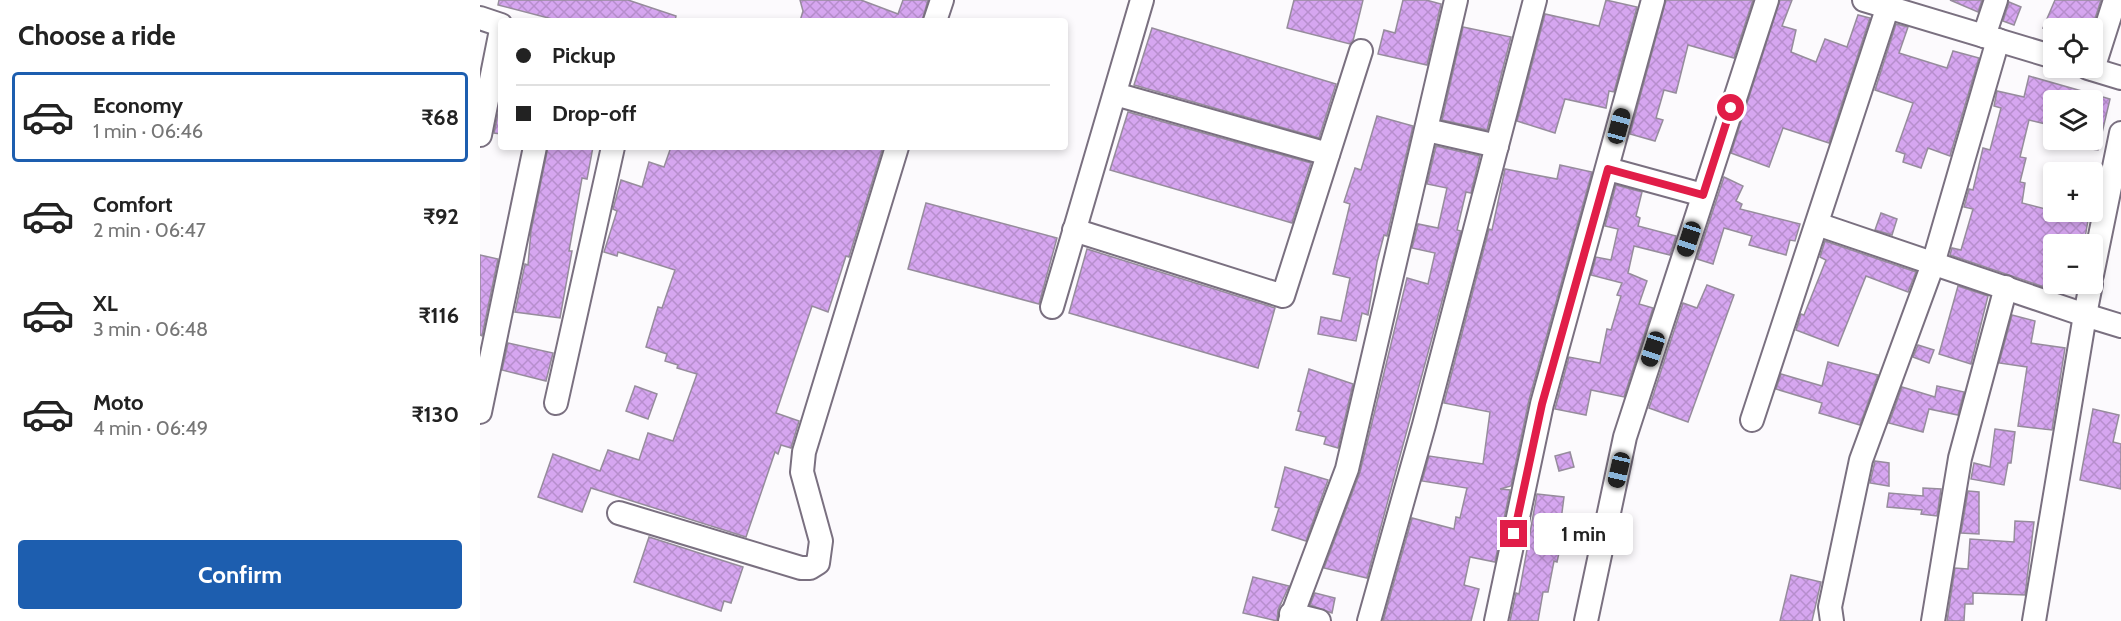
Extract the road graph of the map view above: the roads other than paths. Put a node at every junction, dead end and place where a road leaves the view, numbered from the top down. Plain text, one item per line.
1 (942, 0) edge
2 (1142, 0) edge
3 (1456, 0) edge
4 (1535, 0) edge
5 (1653, 0) edge
6 (1767, 0) edge
7 (1864, 0) edge
8 (1996, 0) edge
9 (2115, 0) edge
10 (1889, 4) edge
11 (480, 18) edge
12 (936, 18) edge
13 (498, 24) edge
14 (2103, 33) edge
15 (1991, 38) junction
16 (498, 45) edge
17 (1361, 51) dead end
18 (2043, 54) edge
19 (2103, 72) edge
20 (2121, 78) edge
21 (1115, 94) junction
22 (1427, 130) junction
23 (2121, 133) edge
24 (480, 135) edge
25 (1497, 146) junction
26 (534, 150) edge
27 (613, 150) edge
28 (896, 150) edge
29 (1328, 154) junction
30 (1608, 169) junction
31 (1703, 195) junction
32 (1816, 224) junction
33 (1074, 230) junction
34 (2100, 234) edge
35 (1933, 264) junction
36 (2006, 287) junction
37 (2089, 294) edge
38 (1052, 307) dead end
39 (2085, 315) junction
40 (2121, 326) edge
41 (556, 403) dead end
42 (480, 412) edge
43 (1752, 420) dead end
44 (620, 513) dead end
45 (1291, 618) edge
46 (1319, 621) edge
47 (1369, 621) edge
48 (1496, 621) edge
49 (1586, 621) edge
50 (1832, 621) edge
51 (1933, 621) edge
52 (2034, 621) edge

1 - 12 street
2 - 21 street
3 - 22 street
4 - 25 street
5 - 30 street
6 - 31 street
7 - 10 street
8 - 15 street
9 - 14 street
10 - 15 street
10 - 32 street
11 - 13 street
15 - 18 street
15 - 35 street
16 - 24 street
17 - 29 street
19 - 20 street
21 - 29 street
21 - 33 street
22 - 25 street
22 - 45 street
23 - 34 street
25 - 47 street
26 - 42 street
27 - 41 street
28 - 44 street
29 - 33 street
30 - 31 street
30 - 48 street
31 - 49 street
32 - 35 street
32 - 43 street
33 - 38 street
35 - 36 street
35 - 50 street
36 - 39 street
36 - 51 street
37 - 39 street
39 - 40 street
39 - 52 street
45 - 46 street

